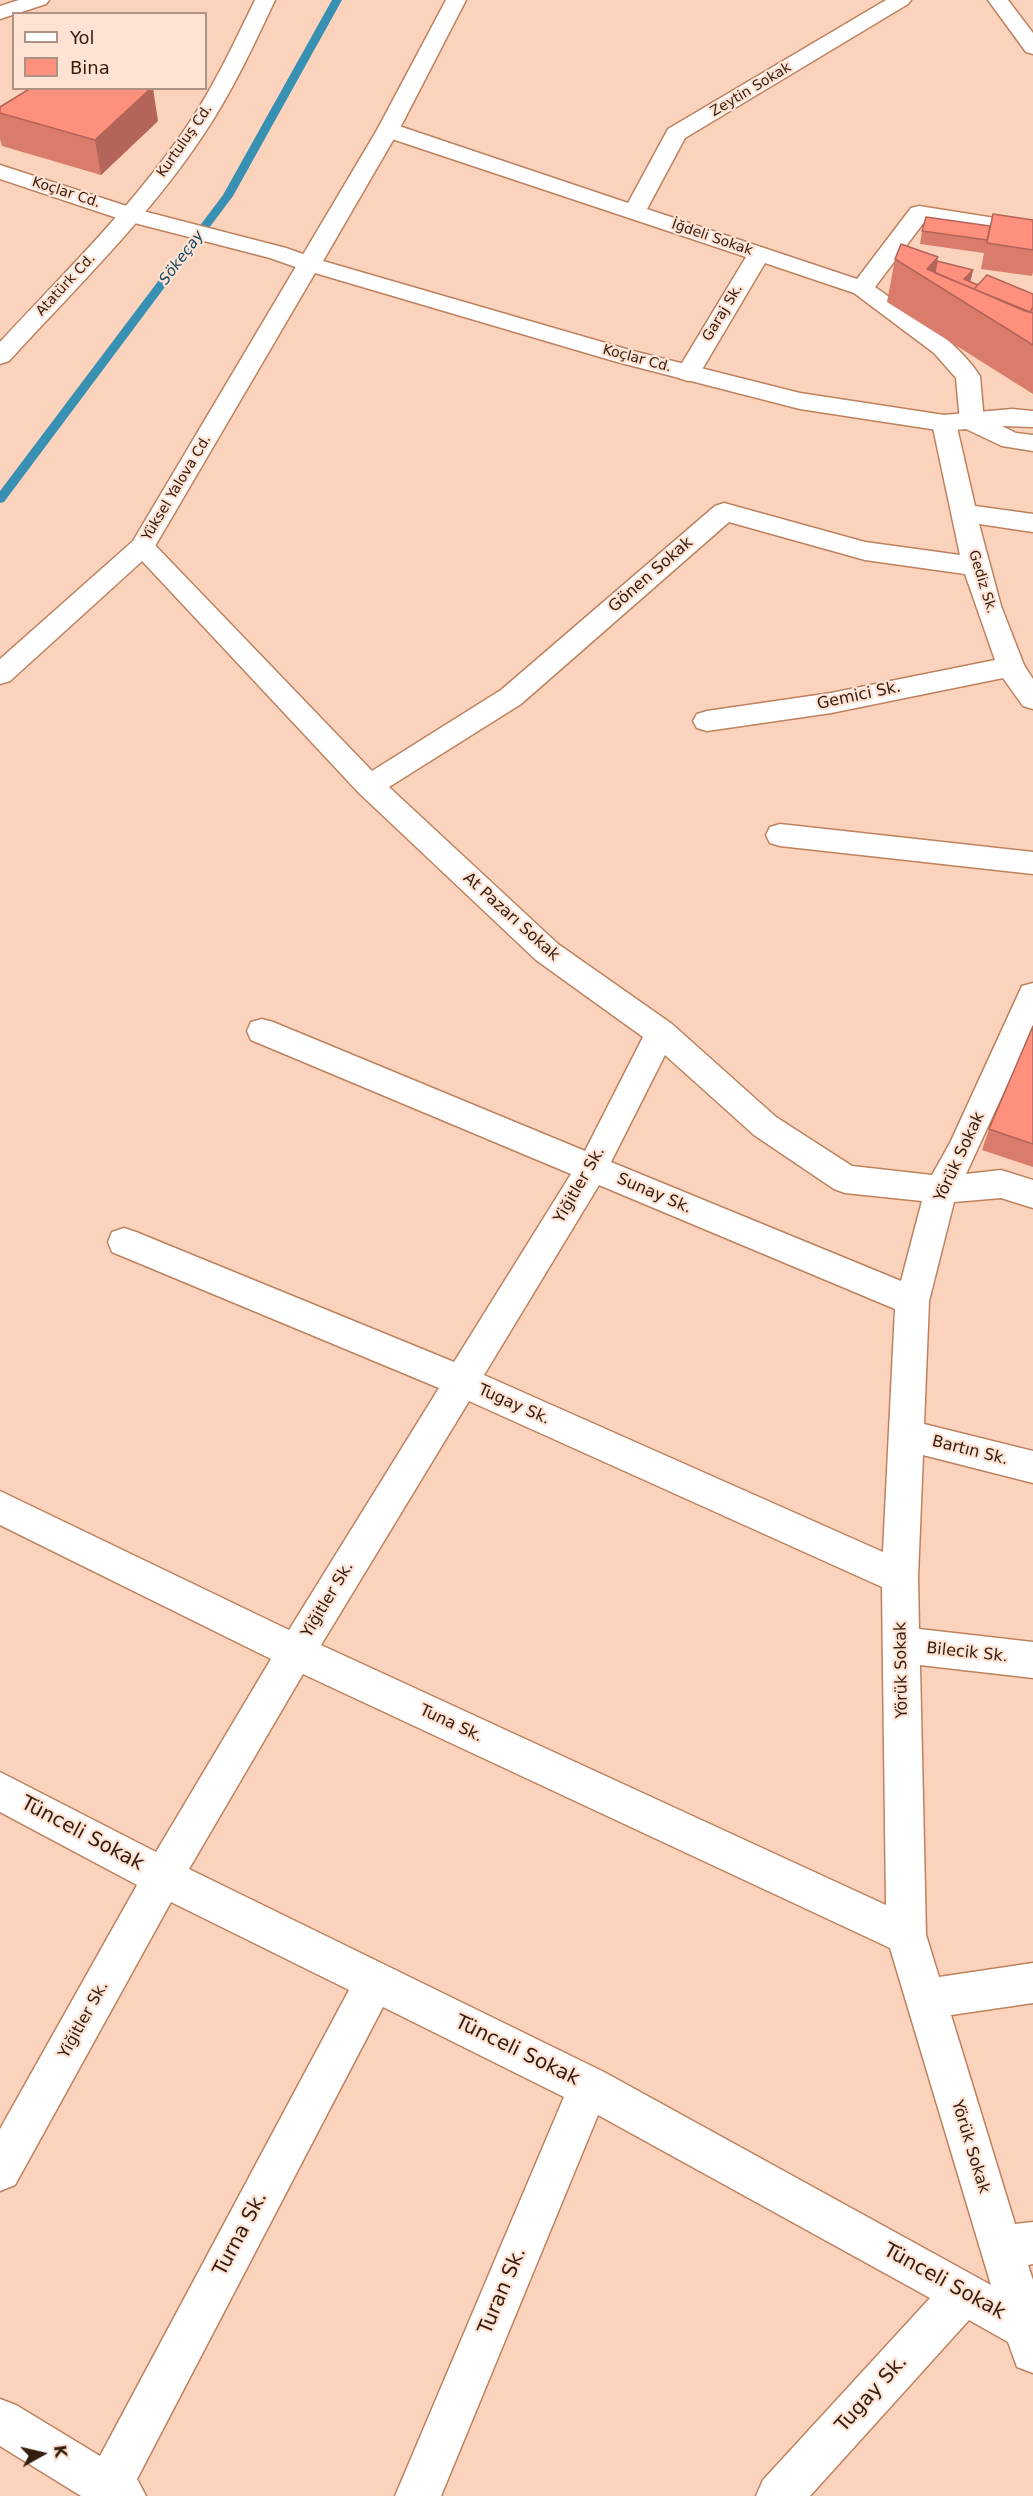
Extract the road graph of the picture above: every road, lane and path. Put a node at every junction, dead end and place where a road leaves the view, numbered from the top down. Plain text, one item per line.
1 (39, 0) edge
2 (265, 0) edge
3 (456, 0) edge
4 (901, 0) edge
5 (998, 0) edge
6 (0, 13) edge
7 (1033, 48) edge
8 (388, 130) junction
9 (0, 172) edge
10 (635, 211) junction
11 (131, 215) junction
12 (1033, 231) edge
13 (759, 254) junction
14 (309, 264) junction
15 (862, 288) junction
16 (0, 356) edge
17 (688, 373) junction
18 (1033, 419) edge
19 (972, 422) junction
20 (944, 423) junction
21 (1033, 443) edge
22 (965, 513) junction
23 (1033, 523) edge
24 (142, 547) junction
25 (974, 566) junction
26 (1010, 667) junction
27 (0, 674) edge
28 (1033, 699) edge
29 (707, 721) dead end
30 (369, 786) junction
31 (780, 835) dead end
32 (1033, 863) edge
33 (1033, 995) edge
34 (262, 1031) dead end
35 (661, 1033) junction
36 (592, 1168) junction
37 (941, 1190) junction
38 (1033, 1194) edge
39 (124, 1242) dead end
40 (912, 1301) junction
41 (461, 1381) junction
42 (906, 1436) junction
43 (1033, 1467) edge
44 (0, 1507) edge
45 (900, 1577) junction
46 (901, 1645) junction
47 (296, 1652) junction
48 (1033, 1660) edge
49 (0, 1791) edge
50 (163, 1877) junction
51 (906, 1935) junction
52 (375, 1981) junction
53 (1033, 1983) edge
54 (925, 1999) junction
55 (589, 2087) junction
56 (0, 2170) edge
57 (1017, 2245) edge
58 (964, 2293) junction
59 (1029, 2339) edge
60 (0, 2421) edge
61 (116, 2492) edge
62 (418, 2496) edge
63 (779, 2496) edge

1 - 6 street
2 - 11 street, Kurtuluş Cd.
3 - 8 street, Yüksel Yalova Cd.
4 - 10 street, Zeytin Sokak
5 - 7 street
8 - 10 street, İğdeli Sokak
8 - 14 street, Yüksel Yalova Cd.
9 - 11 street, Koçlar Cd.
10 - 13 street, İğdeli Sokak
11 - 14 street, Koçlar Cd.
11 - 16 street, Atatürk Cd.
12 - 15 street
13 - 15 street, İğdeli Sokak
13 - 17 street, Garaj Sk.
14 - 17 street, Koçlar Cd.
14 - 24 street, Yüksel Yalova Cd.
15 - 19 street, İğdeli Sokak
17 - 20 street, Koçlar Cd.
18 - 19 street, Koçlar Cd.
19 - 20 street, Koçlar Cd.
19 - 21 street, Koçlar Cd.
20 - 22 street, Gediz Sk.
22 - 23 street
22 - 25 street, Gediz Sk.
24 - 27 street, Yüksel Yalova Cd.
24 - 30 street, At Pazarı Sokak
25 - 26 street, Gediz Sk.
25 - 30 street, Gönen Sokak
26 - 28 street, Gediz Sk.
26 - 29 street, Gemici Sk.
30 - 35 street, At Pazarı Sokak
31 - 32 street
33 - 37 street, Yörük Sokak
34 - 36 street, Sunay Sk.
35 - 36 street, Yiğitler Sk.
35 - 37 street, At Pazarı Sokak
36 - 40 street, Sunay Sk.
36 - 41 street, Yiğitler Sk.
37 - 38 street, At Pazarı Sokak
37 - 40 street, Yörük Sokak
39 - 41 street, Tugay Sk.
40 - 42 street, Yörük Sokak
41 - 45 street, Tugay Sk.
41 - 47 street, Yiğitler Sk.
42 - 43 street, Bartın Sk.
42 - 45 street, Yörük Sokak
44 - 47 street, Tuna Sk.
45 - 46 street, Yörük Sokak
46 - 48 street, Bilecik Sk.
46 - 51 street, Yörük Sokak
47 - 50 street, Yiğitler Sk.
47 - 51 street, Tuna Sk.
49 - 50 street, Tünceli Sokak
50 - 52 street, Tünceli Sokak
50 - 56 street, Yiğitler Sk.
51 - 54 street, Yörük Sokak
52 - 55 street, Tünceli Sokak
52 - 61 street, Turna Sk.
53 - 54 street
54 - 57 street, Yörük Sokak
55 - 58 street, Tünceli Sokak
55 - 62 street, Turan Sk.
57 - 59 street, Yörük Sokak
58 - 59 street, Tünceli Sokak
58 - 63 street, Tugay Sk.
60 - 61 street

